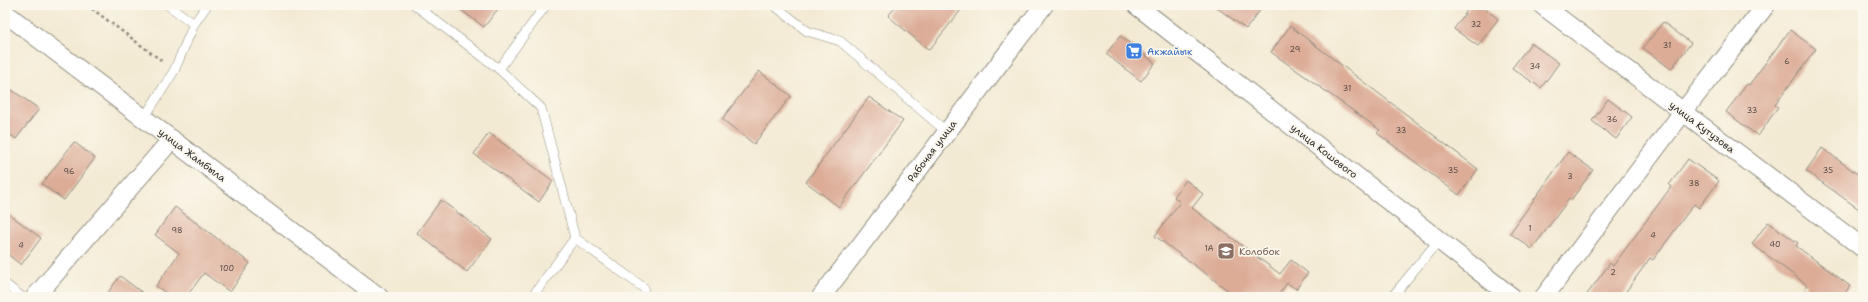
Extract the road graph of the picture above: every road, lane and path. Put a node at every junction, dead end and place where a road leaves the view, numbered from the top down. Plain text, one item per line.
1 (87, 5) edge
2 (168, 5) edge
3 (207, 5) edge
4 (415, 5) edge
5 (546, 5) edge
6 (774, 5) edge
7 (1044, 5) edge
8 (1136, 5) edge
9 (1542, 5) edge
10 (1766, 5) edge
11 (5, 13) edge
12 (194, 24) junction
13 (499, 69) junction
14 (174, 70) junction
15 (1683, 112) junction
16 (144, 118) junction
17 (947, 132) junction
18 (172, 139) junction
19 (575, 238) junction
20 (1439, 240) junction
21 (1863, 248) edge
22 (5, 284) edge
23 (644, 288) dead end
24 (22, 297) edge
25 (36, 297) edge
26 (379, 297) edge
27 (532, 297) edge
28 (821, 297) edge
29 (1392, 297) edge
30 (1512, 297) edge
31 (1544, 297) edge

1 - 14 path
2 - 12 lane
3 - 12 lane
4 - 13 lane
5 - 13 lane
6 - 17 lane
7 - 17 street, Рабочая улица
8 - 20 street, улица Кошевого
9 - 15 street, улица Кутузова
10 - 15 street
11 - 16 street, улица Жамбыла
12 - 14 lane
13 - 19 lane
14 - 16 lane
15 - 21 street, улица Кутузова
15 - 31 street
16 - 18 street, улица Жамбыла
17 - 28 street, Рабочая улица
18 - 25 street
18 - 26 street, улица Жамбыла
19 - 23 lane
19 - 27 lane
20 - 29 lane
20 - 30 street, улица Кошевого
22 - 24 lane

